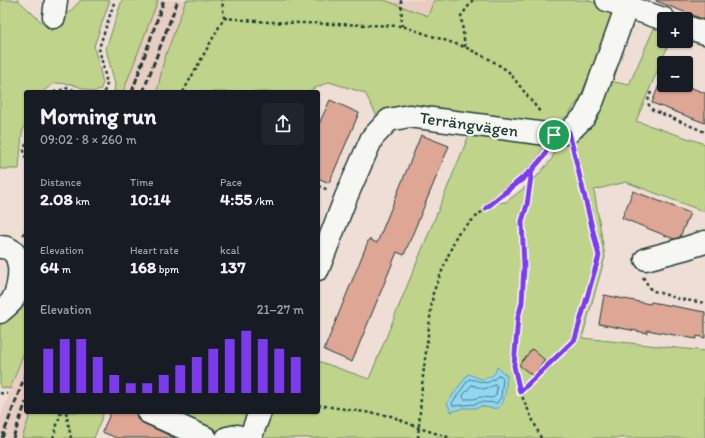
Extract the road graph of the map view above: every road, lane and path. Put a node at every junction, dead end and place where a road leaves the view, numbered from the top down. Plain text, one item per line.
1 (115, 0) edge
2 (222, 0) edge
3 (401, 0) edge
4 (473, 0) edge
5 (621, 2) edge
6 (657, 16) edge
7 (224, 18) junction
8 (402, 26) junction
9 (693, 29) edge
10 (705, 33) edge
11 (465, 47) junction
12 (61, 90) edge
13 (74, 90) edge
14 (105, 90) edge
15 (184, 90) edge
16 (651, 92) dead end
17 (705, 132) edge
18 (561, 133) junction
19 (532, 170) junction
20 (705, 242) edge
21 (322, 246) edge
22 (0, 247) edge
23 (320, 258) edge
24 (646, 260) joint
25 (705, 303) edge
26 (0, 312) edge
27 (520, 392) junction
28 (0, 393) edge
29 (6, 394) dead end
30 (320, 405) edge
31 (60, 414) edge
32 (66, 414) edge
33 (152, 414) edge
34 (259, 414) edge
35 (419, 428) junction
36 (53, 438) edge
37 (71, 438) edge
38 (206, 438) edge
39 (227, 438) edge
40 (242, 438) edge
41 (250, 438) edge
42 (418, 438) edge
43 (451, 438) edge
44 (541, 438) edge

1 - 14 path
2 - 7 path
3 - 8 path
4 - 11 path
5 - 6 street
5 - 18 street
7 - 8 path
7 - 15 path
8 - 11 path
9 - 10 street
11 - 18 path
12 - 13 path
16 - 17 path
18 - 19 path
18 - 21 street, Terrängvägen
18 - 27 path
19 - 27 path
19 - 35 path
20 - 24 street
21 - 23 street, Terrängvägen
22 - 26 street
24 - 25 path
27 - 44 path
28 - 29 path
30 - 35 path
31 - 36 path
32 - 37 path
33 - 38 street
34 - 41 street
35 - 42 path
35 - 43 path
39 - 40 street

